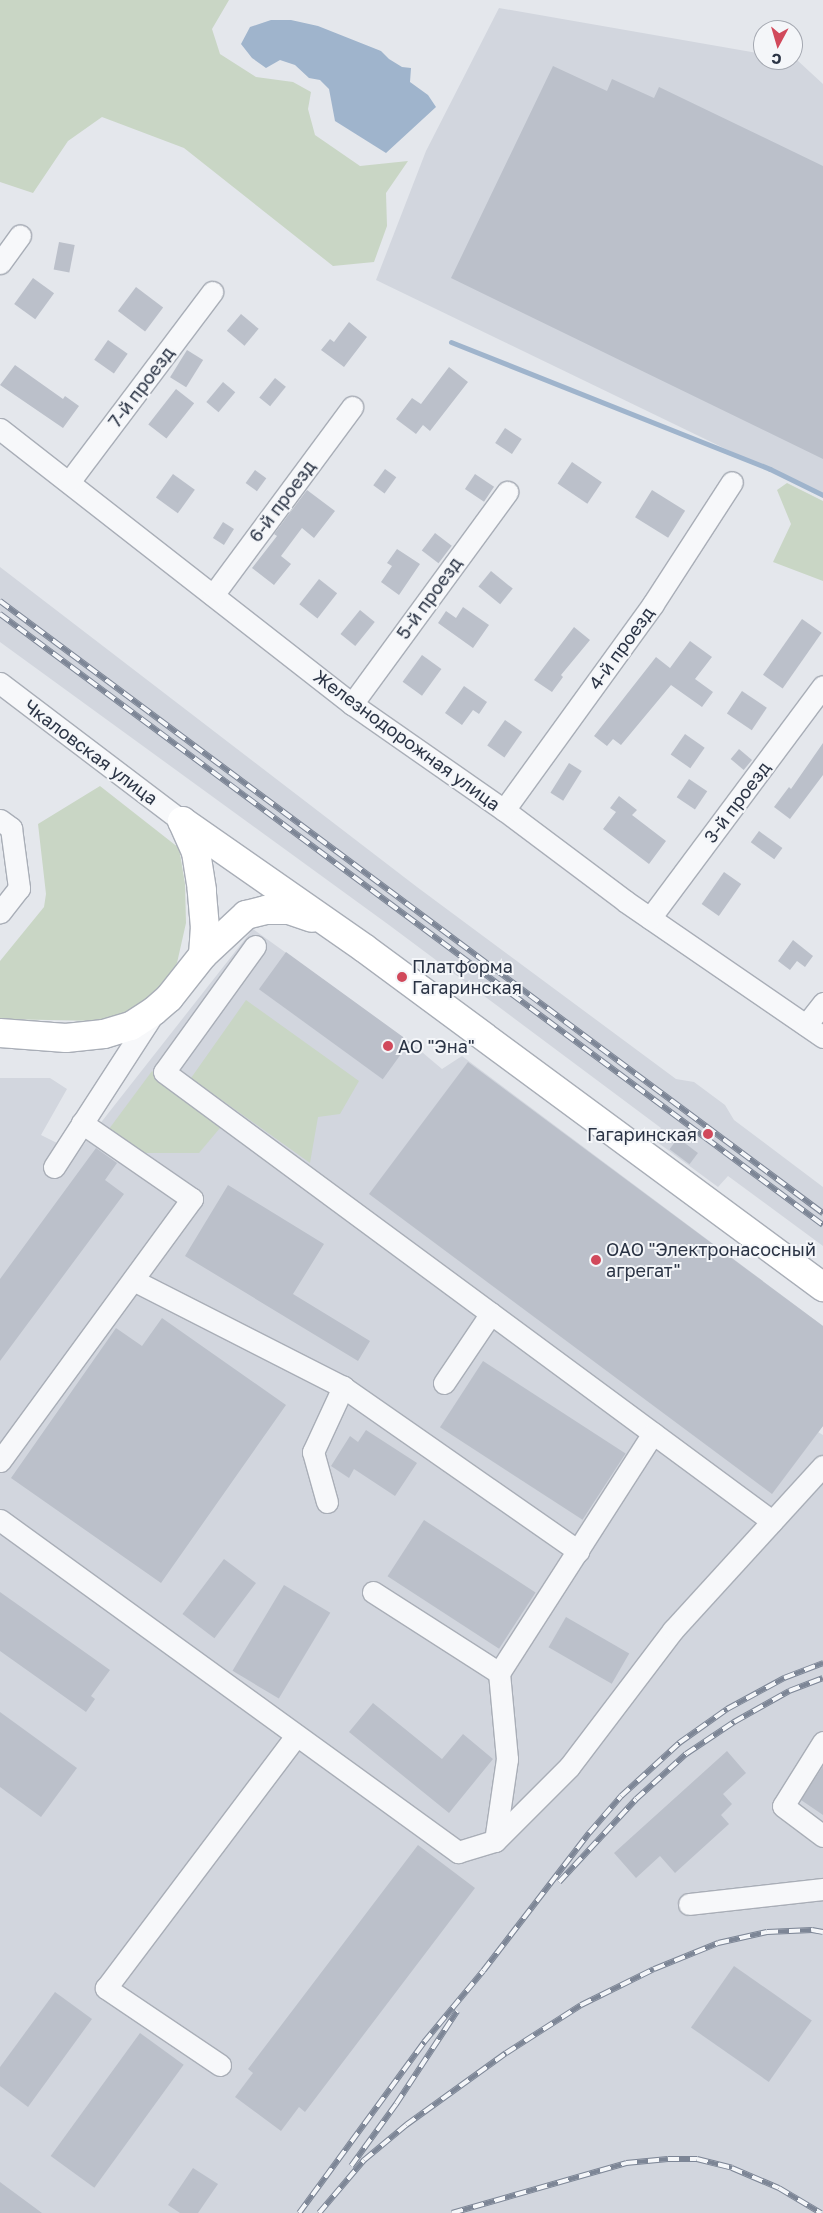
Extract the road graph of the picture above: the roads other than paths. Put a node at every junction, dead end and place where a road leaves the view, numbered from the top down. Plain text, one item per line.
1 (20, 235) dead end
2 (0, 263) edge
3 (212, 292) dead end
4 (352, 406) dead end
5 (0, 430) edge
6 (70, 482) junction
7 (732, 482) dead end
8 (507, 492) dead end
9 (213, 595) junction
10 (0, 683) edge
11 (823, 686) edge
12 (352, 704) junction
13 (504, 810) junction
14 (0, 820) edge
15 (182, 821) junction
16 (247, 866) junction
17 (203, 894) junction
18 (0, 912) edge
19 (249, 914) junction
20 (650, 918) junction
21 (327, 923) junction
22 (255, 946) dead end
23 (203, 955) junction
24 (823, 1003) edge
25 (154, 1011) junction
26 (815, 1031) edge
27 (0, 1033) edge
28 (82, 1123) junction
29 (54, 1167) dead end
30 (133, 1280) junction
31 (823, 1288) edge
32 (491, 1314) junction
33 (444, 1383) dead end
34 (343, 1387) junction
35 (653, 1433) junction
36 (0, 1462) edge
37 (823, 1466) edge
38 (326, 1502) dead end
39 (0, 1520) edge
40 (772, 1521) junction
41 (578, 1551) junction
42 (373, 1592) dead end
43 (499, 1673) junction
44 (296, 1736) junction
45 (823, 1742) edge
46 (823, 1836) edge
47 (495, 1841) junction
48 (823, 1889) edge
49 (689, 1904) dead end
50 (220, 2065) dead end

1 - 2 street
3 - 6 street, 7-й проезд
4 - 9 street, 6-й проезд
5 - 6 street, Железнодорожная улица
6 - 9 street, Железнодорожная улица
7 - 13 street, 4-й проезд
8 - 12 street, 5-й проезд
9 - 12 street, Железнодорожная улица
10 - 15 street, Чкаловская улица
11 - 20 street, 3-й проезд
12 - 13 street, Железнодорожная улица
13 - 20 street, Железнодорожная улица
14 - 18 street
15 - 16 main road
15 - 17 main road
16 - 17 main road
16 - 19 main road
16 - 21 main road
17 - 19 main road
17 - 23 main road
19 - 21 main road
19 - 23 main road
20 - 26 street, Железнодорожная улица
21 - 31 main road
22 - 32 street
23 - 25 main road
24 - 26 street
25 - 27 main road
25 - 28 street
28 - 29 street
28 - 30 street
30 - 34 street
30 - 36 street
32 - 33 street
32 - 35 street
34 - 38 street
34 - 41 street
35 - 40 street
35 - 41 street
37 - 40 street
39 - 44 street
40 - 47 street
41 - 43 street
42 - 43 street
43 - 47 street
44 - 47 street
44 - 50 street
45 - 46 street
48 - 49 street

